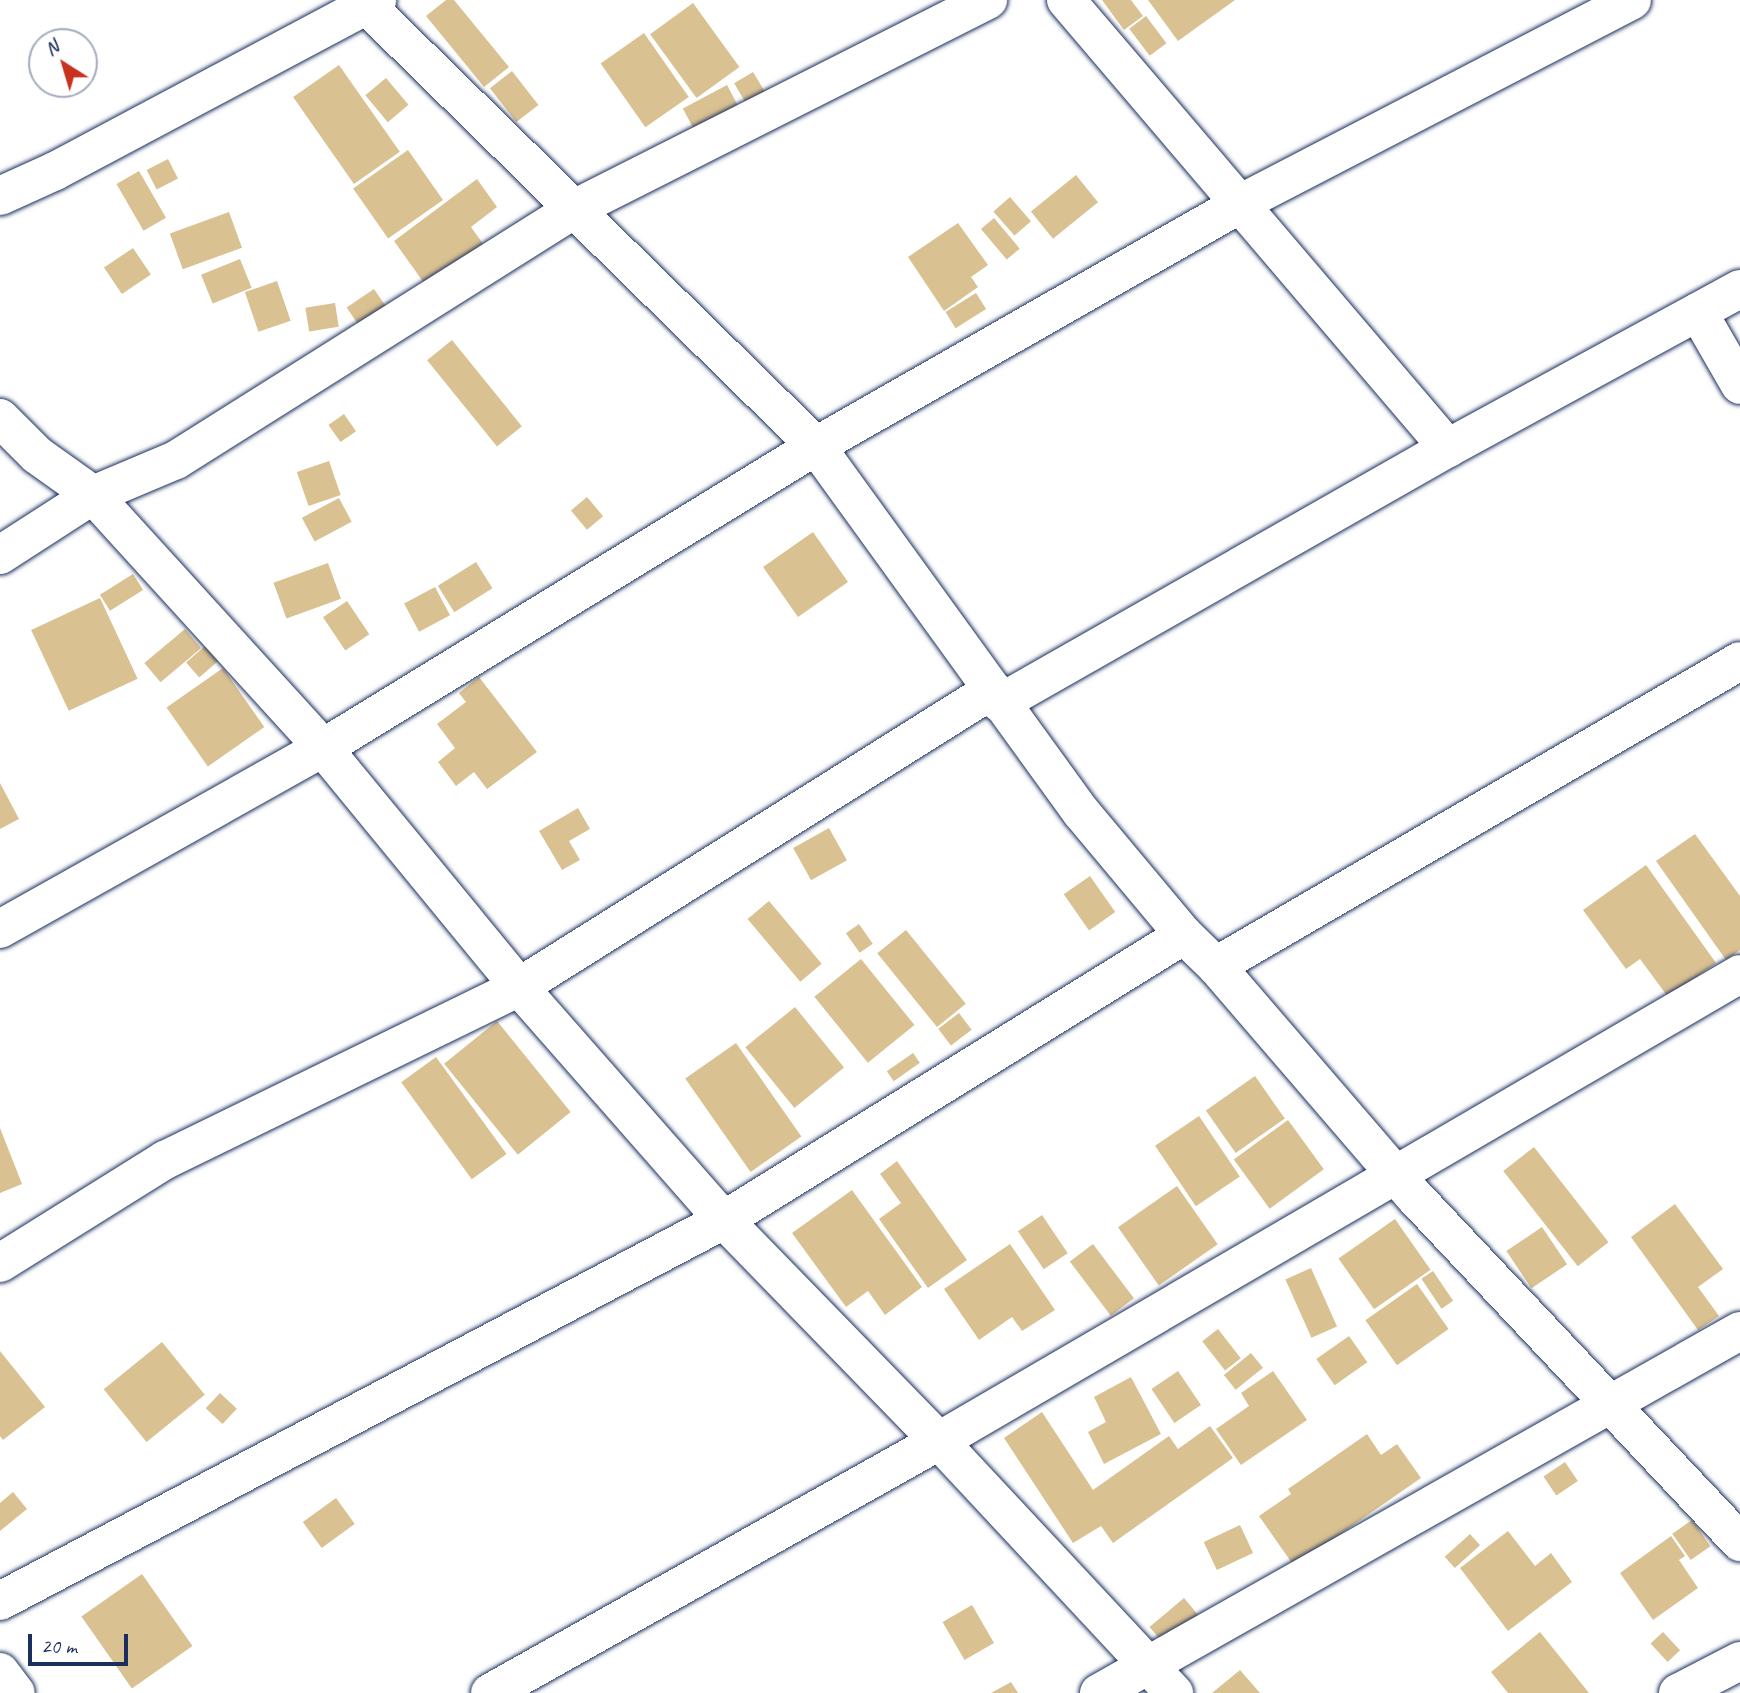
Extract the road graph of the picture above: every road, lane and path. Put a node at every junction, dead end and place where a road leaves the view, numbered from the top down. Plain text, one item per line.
1 (988, 0) edge
2 (1066, 0) edge
3 (1632, 0) edge
4 (368, 2) edge
5 (0, 195) edge
6 (1242, 202) junction
7 (575, 209) junction
8 (1740, 289) edge
9 (1698, 312) junction
10 (1740, 385) edge
11 (0, 418) edge
12 (816, 446) junction
13 (1448, 448) junction
14 (93, 495) junction
15 (0, 555) edge
16 (1740, 662) edge
17 (996, 696) junction
18 (324, 748) junction
19 (0, 929) edge
20 (1184, 935) junction
21 (1216, 966) junction
22 (1740, 974) edge
23 (519, 987) junction
24 (1394, 1173) junction
25 (723, 1220) junction
26 (0, 1263) edge
27 (1740, 1331) edge
28 (1610, 1402) junction
29 (939, 1441) junction
30 (1740, 1542) edge
31 (0, 1601) edge
32 (1740, 1661) edge
33 (0, 1672) edge
34 (1161, 1680) edge
35 (16, 1693) edge
36 (490, 1693) edge
37 (1100, 1693) edge
38 (1678, 1693) edge

1 - 7 street
2 - 6 street
3 - 6 street
4 - 5 street
4 - 7 street
6 - 12 street
6 - 13 street
7 - 12 street
7 - 14 street
8 - 9 street
9 - 10 street
9 - 13 street
11 - 14 street
12 - 17 street
12 - 18 street
13 - 17 street
14 - 15 street
14 - 18 street
16 - 21 street
17 - 20 street
17 - 23 street
18 - 19 street
18 - 23 street
20 - 21 street
20 - 25 street
21 - 24 street
22 - 24 street
23 - 25 street
23 - 26 street
24 - 28 street
24 - 29 street
25 - 29 street
25 - 31 street
27 - 28 street
28 - 30 street
28 - 34 street
29 - 34 street
29 - 36 street
32 - 38 street
33 - 35 street
34 - 37 street

